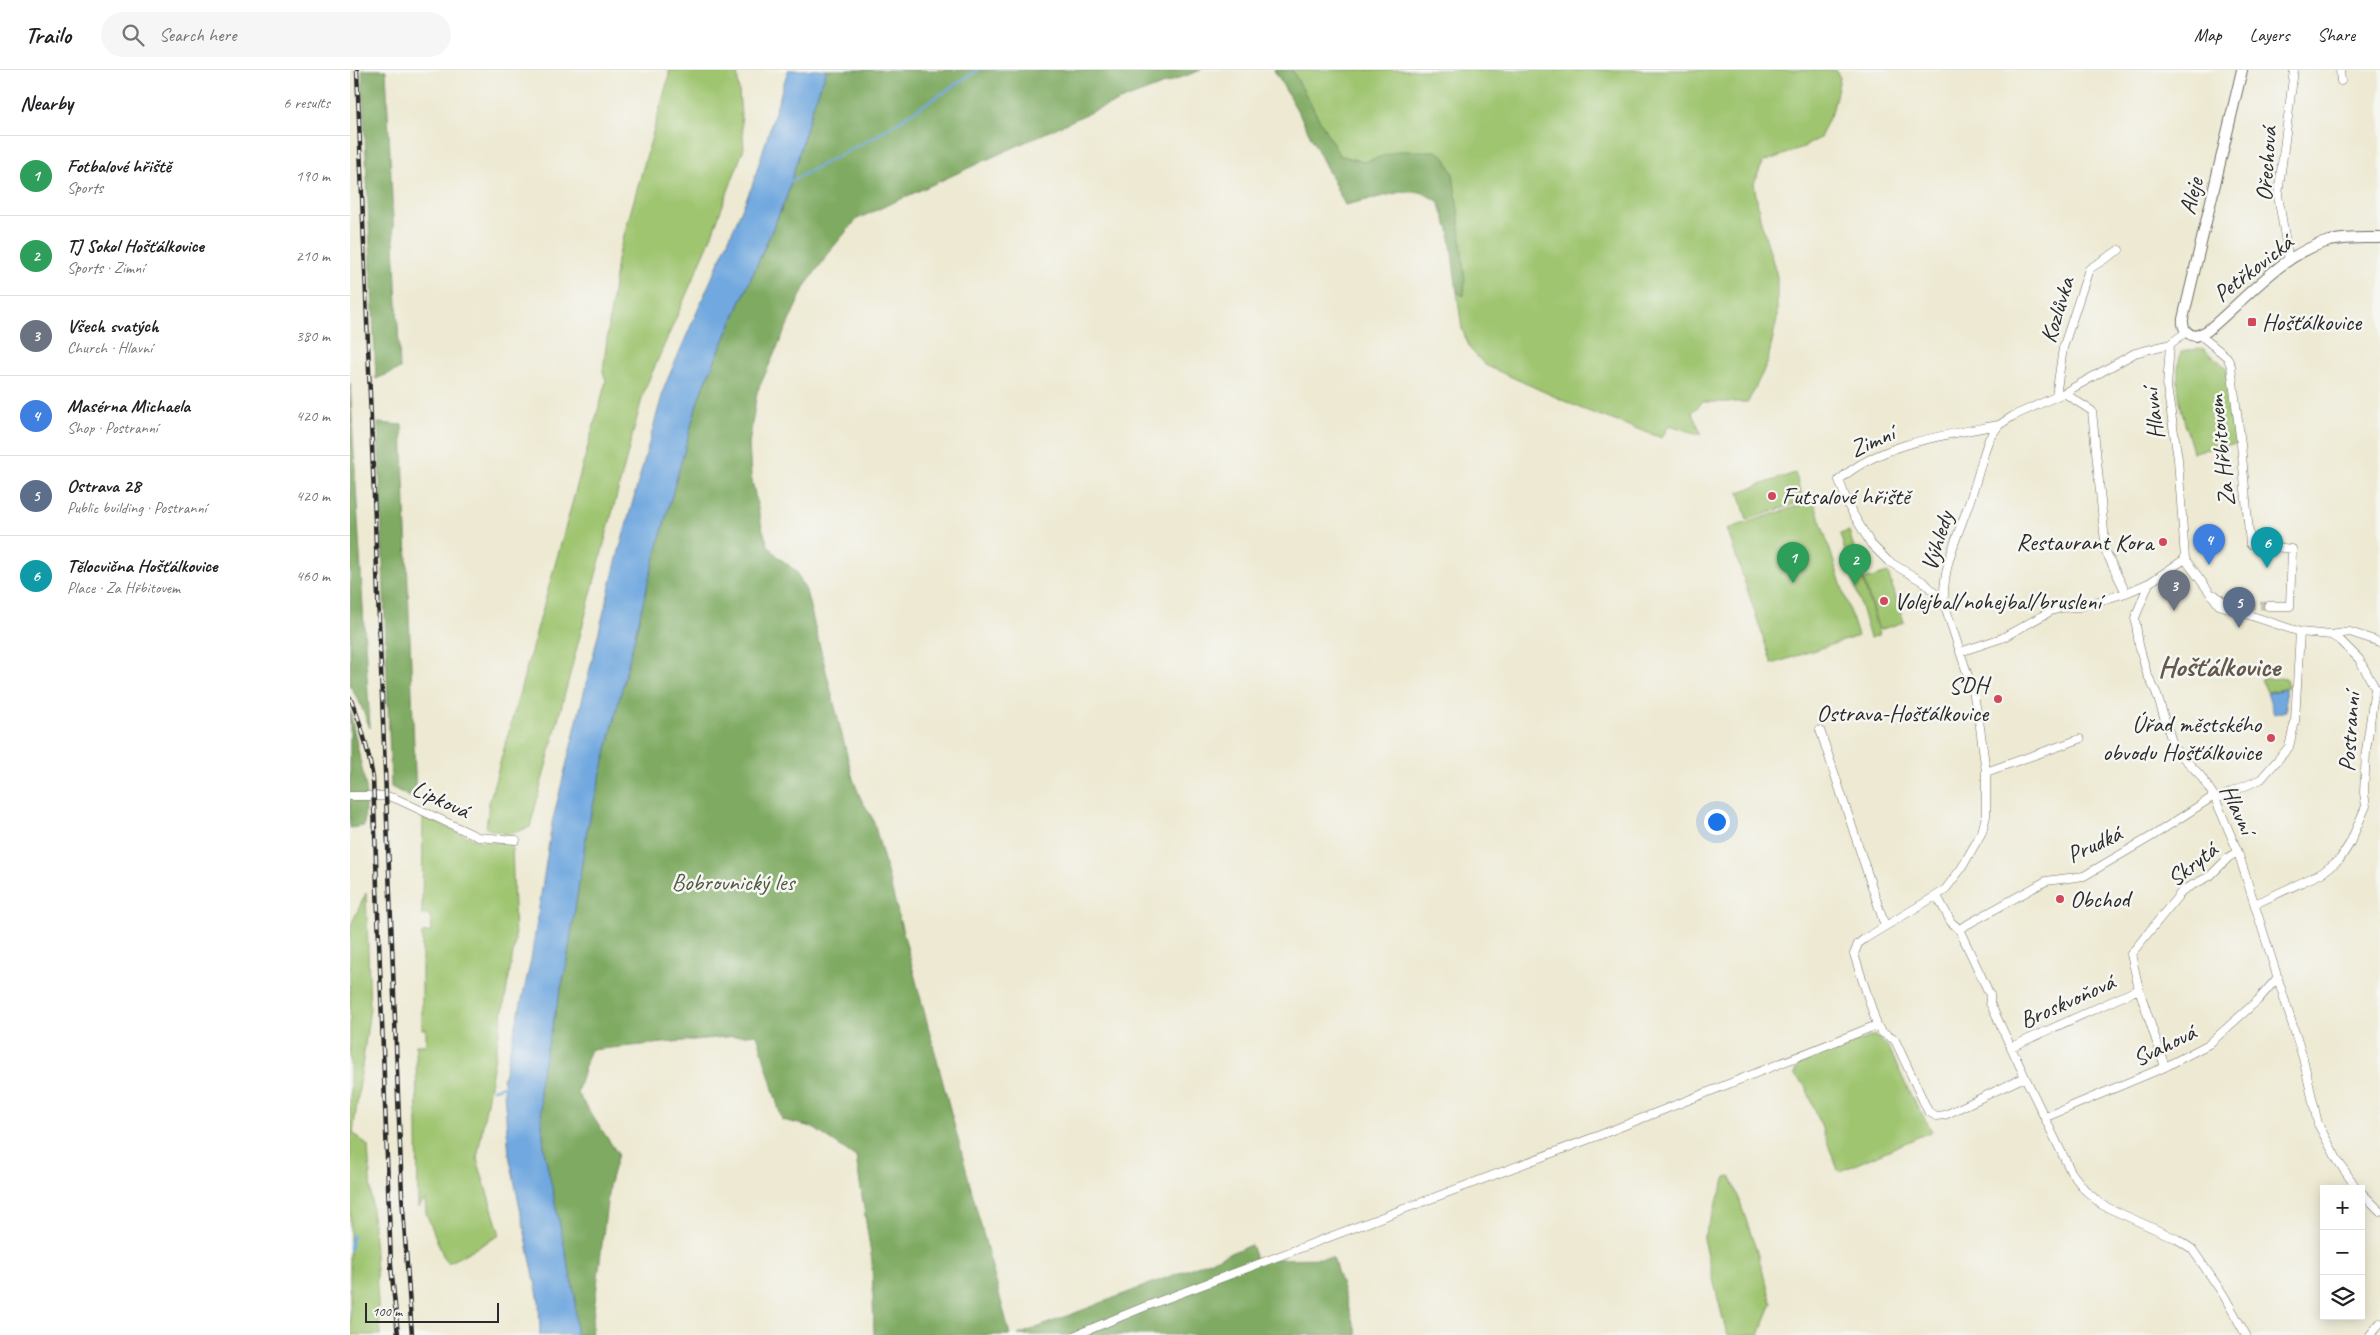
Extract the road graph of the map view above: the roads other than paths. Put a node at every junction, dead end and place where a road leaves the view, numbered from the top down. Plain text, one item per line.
1 (2242, 70) edge
2 (2294, 70) edge
3 (2340, 70) edge
4 (2342, 81) dead end
5 (2380, 238) edge
6 (2119, 250) dead end
7 (2289, 261) junction
8 (2186, 332) junction
9 (2200, 335) junction
10 (2170, 344) junction
11 (2060, 395) junction
12 (1999, 425) junction
13 (2185, 559) junction
14 (2149, 583) junction
15 (2126, 593) junction
16 (2210, 593) junction
17 (1944, 603) junction
18 (2248, 605) tunnel mouth
19 (2268, 606) tunnel mouth
20 (2300, 632) junction
21 (2331, 635) junction
22 (2380, 642) edge
23 (1960, 652) junction
24 (2378, 695) edge
25 (1820, 730) dead end
26 (2080, 739) dead end
27 (1986, 772) junction
28 (350, 796) edge
29 (2215, 798) junction
30 (516, 840) dead end
31 (2238, 852) junction
32 (1937, 896) junction
33 (2256, 904) junction
34 (1884, 926) junction
35 (1959, 929) junction
36 (2278, 977) junction
37 (2139, 989) junction
38 (1878, 1025) junction
39 (2011, 1046) junction
40 (2164, 1067) junction
41 (2025, 1077) junction
42 (2046, 1117) junction
43 (2355, 1185) edge
44 (2365, 1196) edge
45 (2380, 1211) edge
46 (2380, 1322) edge
47 (1076, 1335) edge
48 (2246, 1335) edge
49 (2370, 1335) edge

1 - 8 street, Aleje
2 - 7 street, Ořechová
3 - 4 street
5 - 7 street, Petřkovická
6 - 11 street, Kozlůvka
7 - 9 street, Petřkovická
8 - 9 street
8 - 10 street, Výhledy
9 - 19 street, Za Hřbitovem
10 - 11 street, Výhledy
10 - 13 street, Hlavní
11 - 12 street, Výhledy
11 - 15 street
12 - 17 street, Výhledy
12 - 17 street, Zimní
13 - 14 street
13 - 16 street
14 - 15 street
14 - 29 street, Hlavní
15 - 23 street
16 - 18 street
16 - 20 street
17 - 23 street, Výhledy
20 - 21 street
20 - 29 street, Prudká
21 - 22 street
21 - 24 street, Postranní
23 - 27 street, Výhledy
24 - 33 street, Postranní
25 - 34 street
26 - 27 street
27 - 32 street, Výhledy
28 - 30 street, Lipková
29 - 31 street, Hlavní
29 - 35 street, Prudká
31 - 33 street, Hlavní
31 - 37 street, Skrytá
32 - 34 street, Výhledy
32 - 35 street
33 - 36 street, Hlavní
34 - 38 street, Výhledy
35 - 39 street
36 - 40 street, Svahová
36 - 43 street, Hlavní
37 - 39 street, Broskvoňová
37 - 40 street, Skrytá
38 - 41 street
38 - 47 street
39 - 41 street
40 - 42 street, Svahová
41 - 42 street
42 - 48 street
44 - 45 street
46 - 49 street

